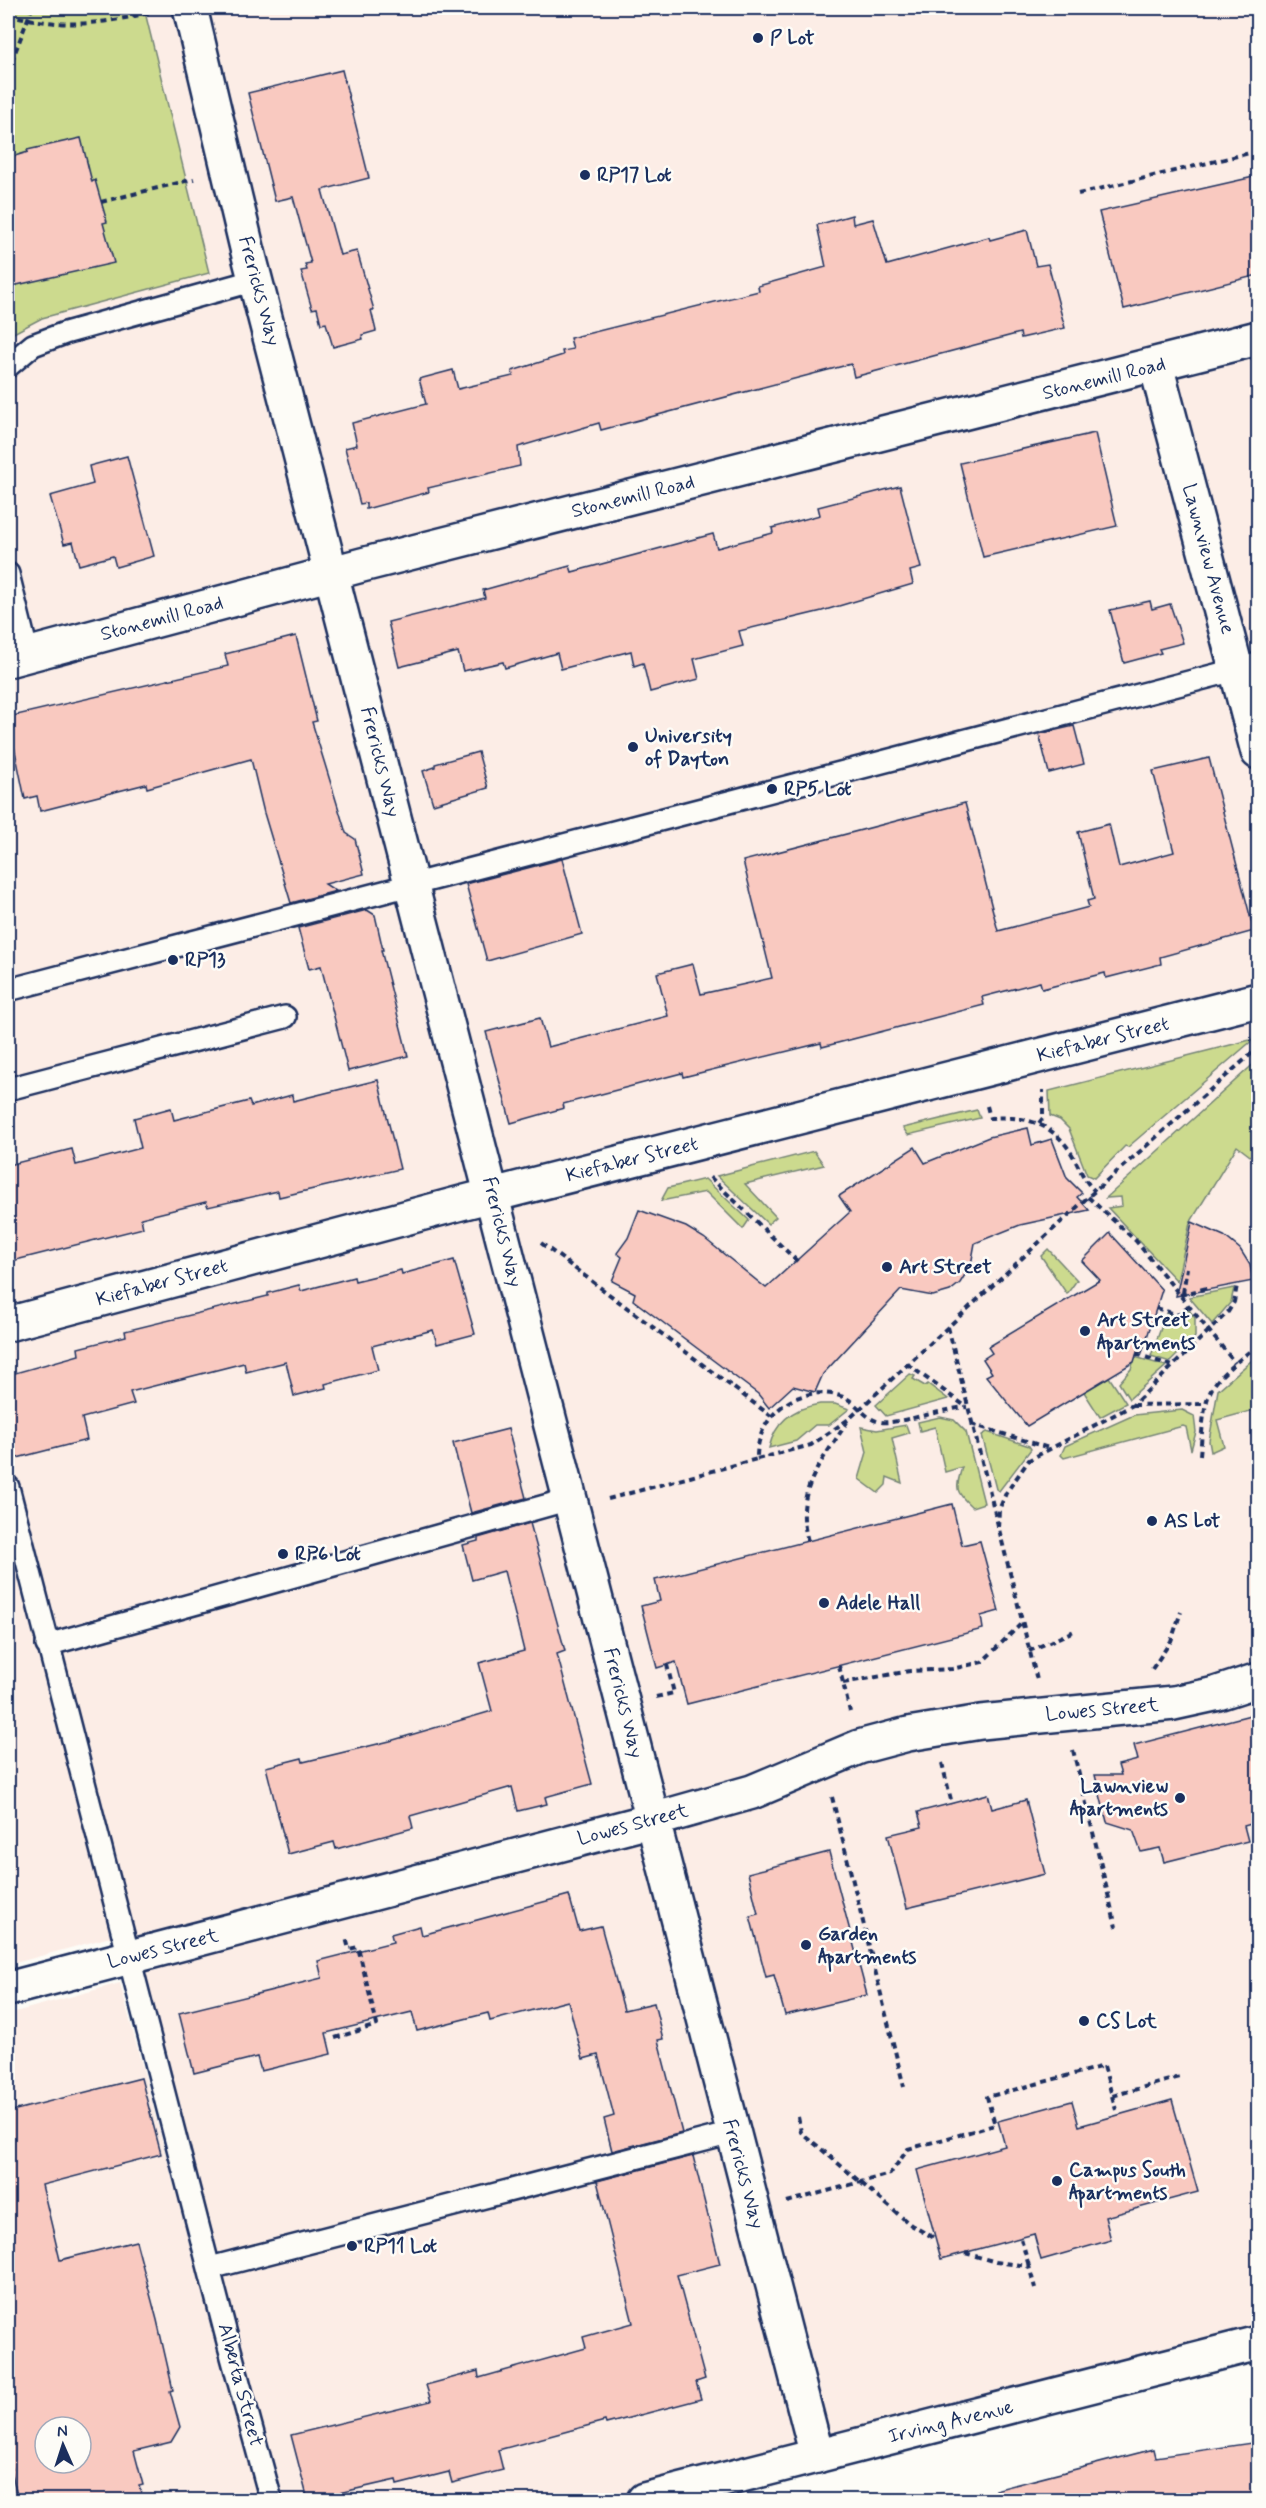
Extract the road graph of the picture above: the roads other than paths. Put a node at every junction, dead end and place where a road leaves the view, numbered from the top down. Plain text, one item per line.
1 (190, 8) edge
2 (256, 280) junction
3 (1258, 338) edge
4 (1156, 365) junction
5 (8, 366) edge
6 (332, 573) junction
7 (8, 574) edge
8 (18, 657) edge
9 (1248, 667) edge
10 (1258, 752) edge
11 (411, 884) junction
12 (8, 990) edge
13 (1258, 1000) edge
14 (285, 1017) dead end
15 (8, 1089) edge
16 (493, 1195) junction
17 (8, 1324) edge
18 (8, 1487) edge
19 (570, 1499) junction
20 (47, 1645) junction
21 (1258, 1680) edge
22 (653, 1820) junction
23 (129, 1958) junction
24 (8, 1989) edge
25 (732, 2133) junction
26 (210, 2268) junction
27 (1258, 2343) edge
28 (817, 2456) junction
29 (271, 2500) edge
30 (644, 2500) edge

1 - 2 street, Frericks Way
2 - 5 lane
2 - 6 street, Frericks Way
3 - 4 street, Stonemill Road
4 - 6 street, Stonemill Road
4 - 9 street, Lawnview Avenue
6 - 8 street, Stonemill Road
6 - 11 street, Frericks Way
7 - 8 lane
9 - 10 street, Lawnview Avenue
9 - 11 lane
11 - 12 lane
11 - 16 street, Frericks Way
13 - 16 street, Kiefaber Street
14 - 15 lane
16 - 17 street, Kiefaber Street
16 - 19 street, Frericks Way
18 - 20 lane, Alberta Street
19 - 20 lane
19 - 22 street, Frericks Way
20 - 23 lane, Alberta Street
21 - 22 street, Lowes Street
22 - 23 street, Lowes Street
22 - 25 street, Frericks Way
23 - 24 street, Lowes Street
23 - 26 lane, Alberta Street
25 - 26 lane
25 - 28 street, Frericks Way
26 - 29 lane, Alberta Street
27 - 28 street, Irving Avenue
28 - 30 street, Irving Avenue

